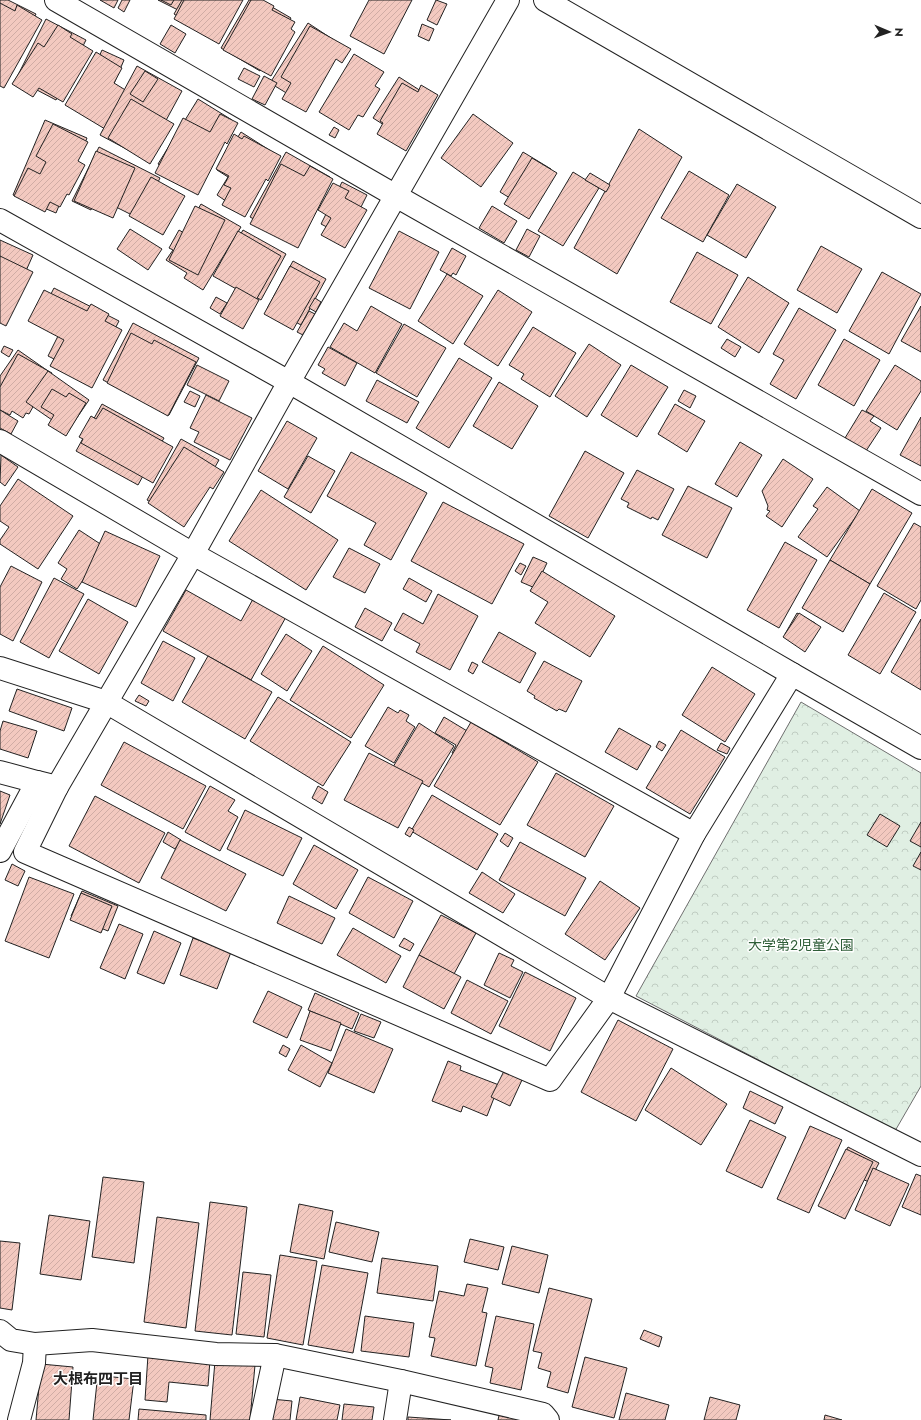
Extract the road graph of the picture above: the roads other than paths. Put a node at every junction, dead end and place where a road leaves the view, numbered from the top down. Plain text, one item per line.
1 (56, 0) edge
2 (508, 0) edge
3 (545, 0) edge
4 (396, 196) junction
5 (921, 217) edge
6 (0, 220) edge
7 (289, 382) junction
8 (0, 441) edge
9 (921, 494) edge
10 (193, 554) junction
11 (0, 668) edge
12 (792, 674) junction
13 (106, 702) junction
14 (921, 748) edge
15 (0, 772) edge
16 (47, 784) junction
17 (694, 834) junction
18 (0, 851) edge
19 (608, 998) junction
20 (919, 1150) edge
21 (0, 1331) edge
22 (35, 1344) junction
23 (275, 1355) junction
24 (401, 1381) junction
25 (19, 1420) edge
26 (261, 1420) edge
27 (395, 1420) edge
28 (548, 1420) edge

1 - 4 street
2 - 4 street
3 - 5 street
4 - 7 street
4 - 9 street
6 - 7 street
7 - 10 street
7 - 12 street
8 - 10 street
10 - 13 street
10 - 17 street
11 - 13 street
12 - 14 street
12 - 17 street
13 - 16 street
13 - 19 street
15 - 16 street
16 - 18 street
16 - 19 street
17 - 19 street
19 - 20 street
21 - 22 street
22 - 23 street
22 - 25 street
23 - 24 street
23 - 26 street
24 - 27 street
24 - 28 street

